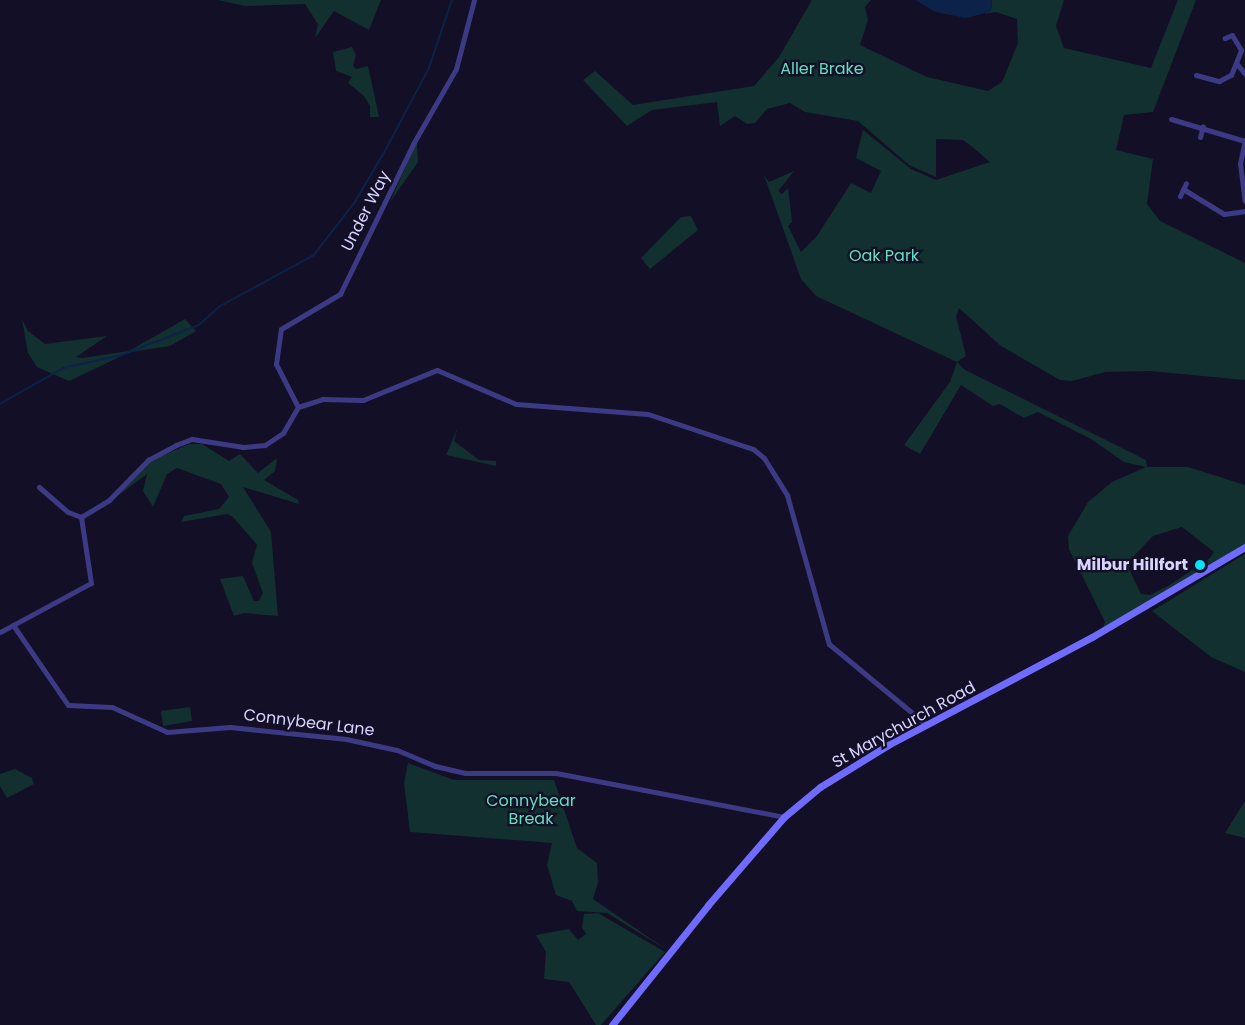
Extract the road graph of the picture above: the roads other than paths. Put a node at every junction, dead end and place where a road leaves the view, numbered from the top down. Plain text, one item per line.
1 (474, 0) edge
2 (1233, 27) dead end
3 (1232, 35) junction
4 (1225, 38) dead end
5 (1236, 64) junction
6 (1245, 74) edge
7 (1200, 84) dead end
8 (1171, 119) dead end
9 (1203, 126) junction
10 (1200, 137) dead end
11 (1245, 140) edge
12 (1180, 196) dead end
13 (1245, 201) edge
14 (1245, 211) edge
15 (298, 407) junction
16 (39, 487) dead end
17 (81, 517) junction
18 (1245, 547) edge
19 (14, 625) junction
20 (0, 632) edge
21 (927, 725) junction
22 (784, 817) junction
23 (612, 1025) edge

1 - 15 street, Under Way
2 - 3 street
3 - 4 street
3 - 5 street
5 - 6 street
5 - 7 street
8 - 9 street
9 - 10 street
9 - 11 street
11 - 13 street
12 - 14 street
15 - 17 street
15 - 21 street
16 - 17 street
17 - 19 street
18 - 21 street, St Marychurch Road
19 - 20 street
19 - 22 street, Connybear Lane
21 - 22 street, St Marychurch Road
22 - 23 street, St Marychurch Road

